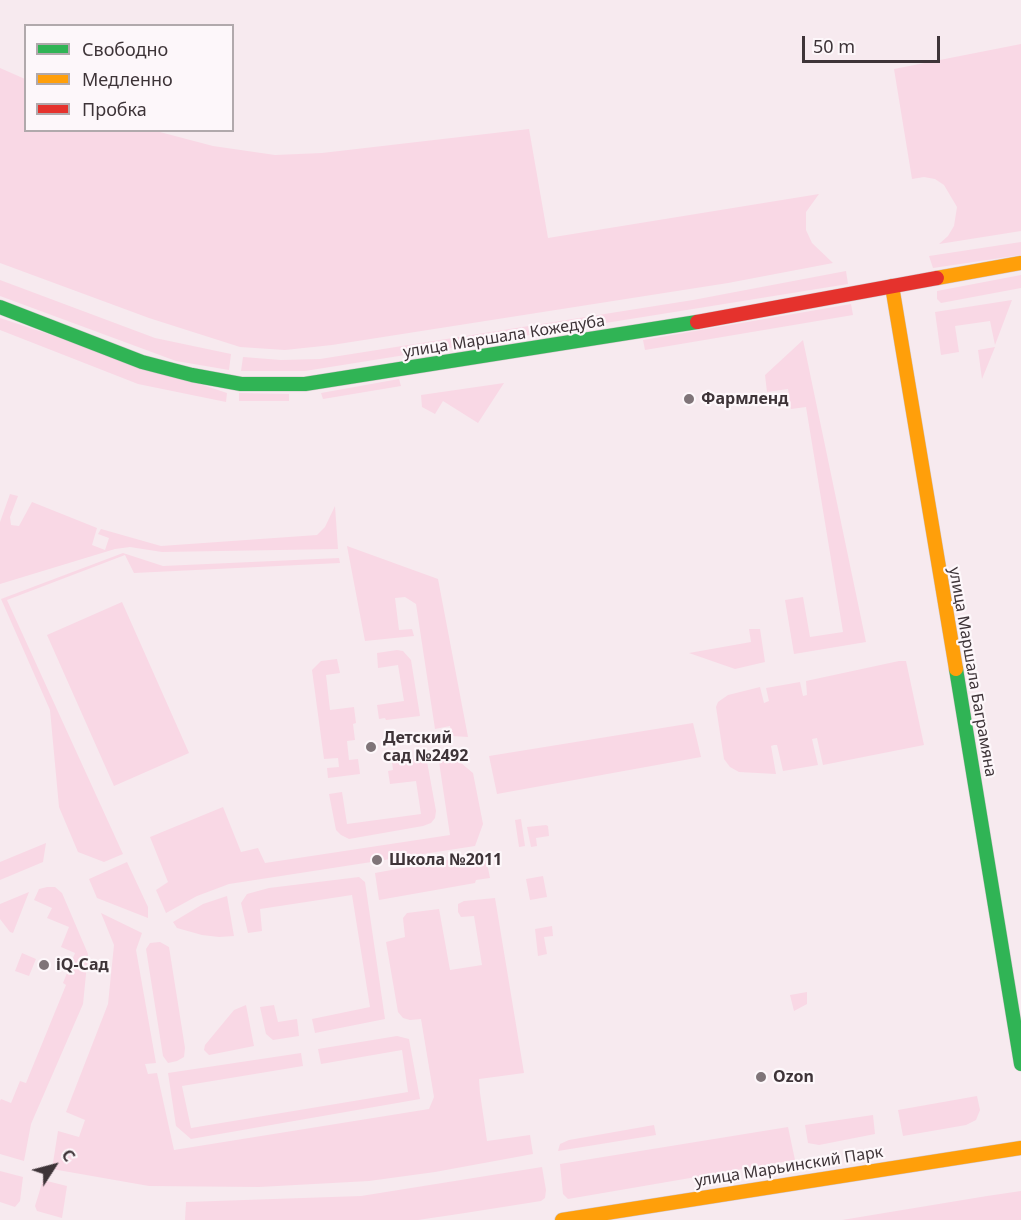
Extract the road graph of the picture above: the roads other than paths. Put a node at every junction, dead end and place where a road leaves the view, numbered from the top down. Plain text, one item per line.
1 (1021, 263) edge
2 (892, 286) junction
3 (0, 307) edge
4 (1021, 1064) edge
5 (1021, 1148) edge
6 (562, 1220) edge

1 - 2 street, улица Маршала Кожедуба
2 - 3 street, улица Маршала Кожедуба
2 - 4 street, улица Маршала Баграмяна
5 - 6 street, улица Марьинский Парк

